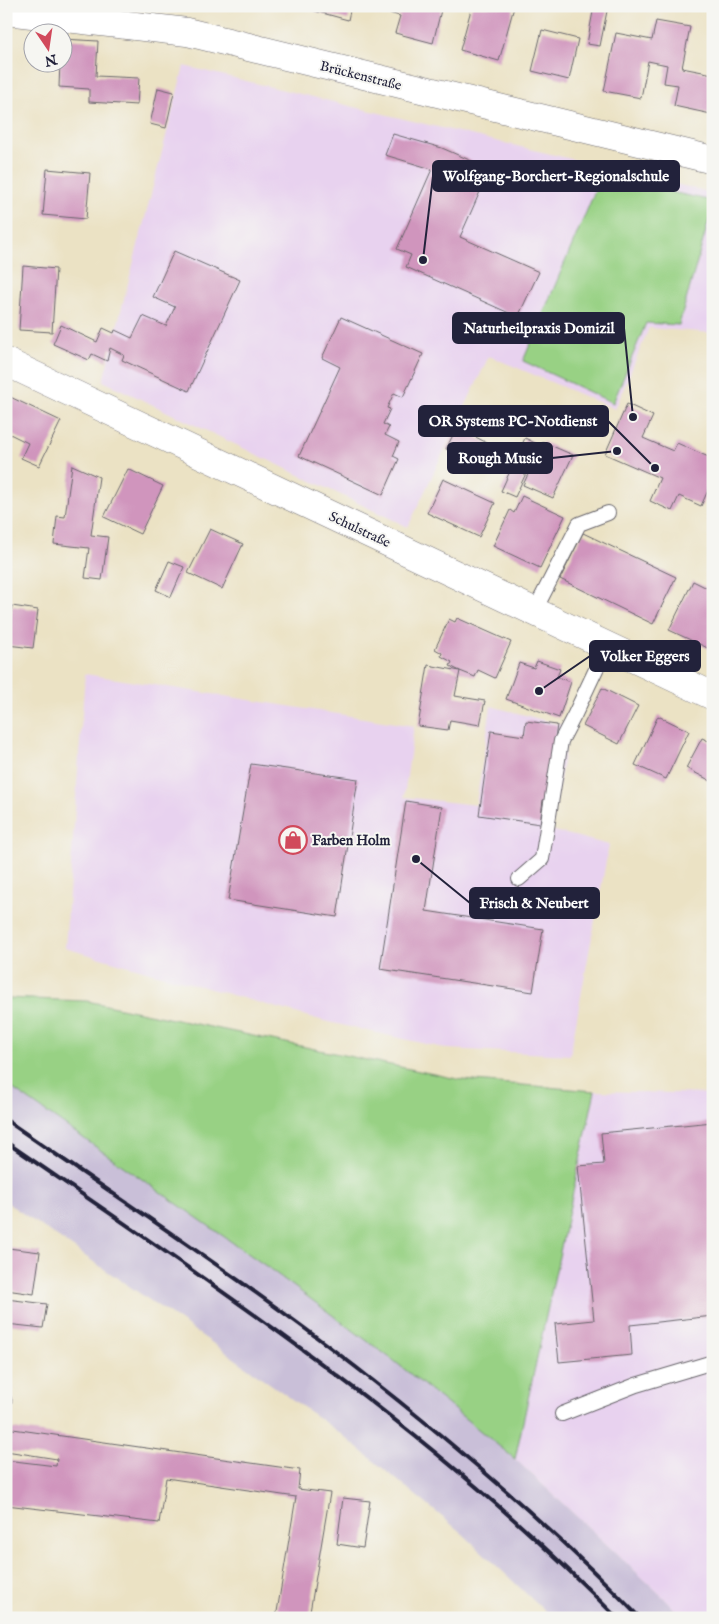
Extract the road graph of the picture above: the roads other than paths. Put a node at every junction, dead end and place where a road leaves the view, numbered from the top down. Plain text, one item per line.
1 (6, 11) edge
2 (713, 160) edge
3 (6, 362) edge
4 (608, 513) dead end
5 (534, 612) junction
6 (607, 646) junction
7 (713, 696) edge
8 (519, 879) dead end
9 (713, 1362) edge
10 (562, 1414) dead end

1 - 2 street, Brückenstraße
3 - 5 street, Schulstraße
4 - 5 lane
5 - 6 street, Schulstraße
6 - 7 street, Schulstraße
6 - 8 lane
9 - 10 lane

